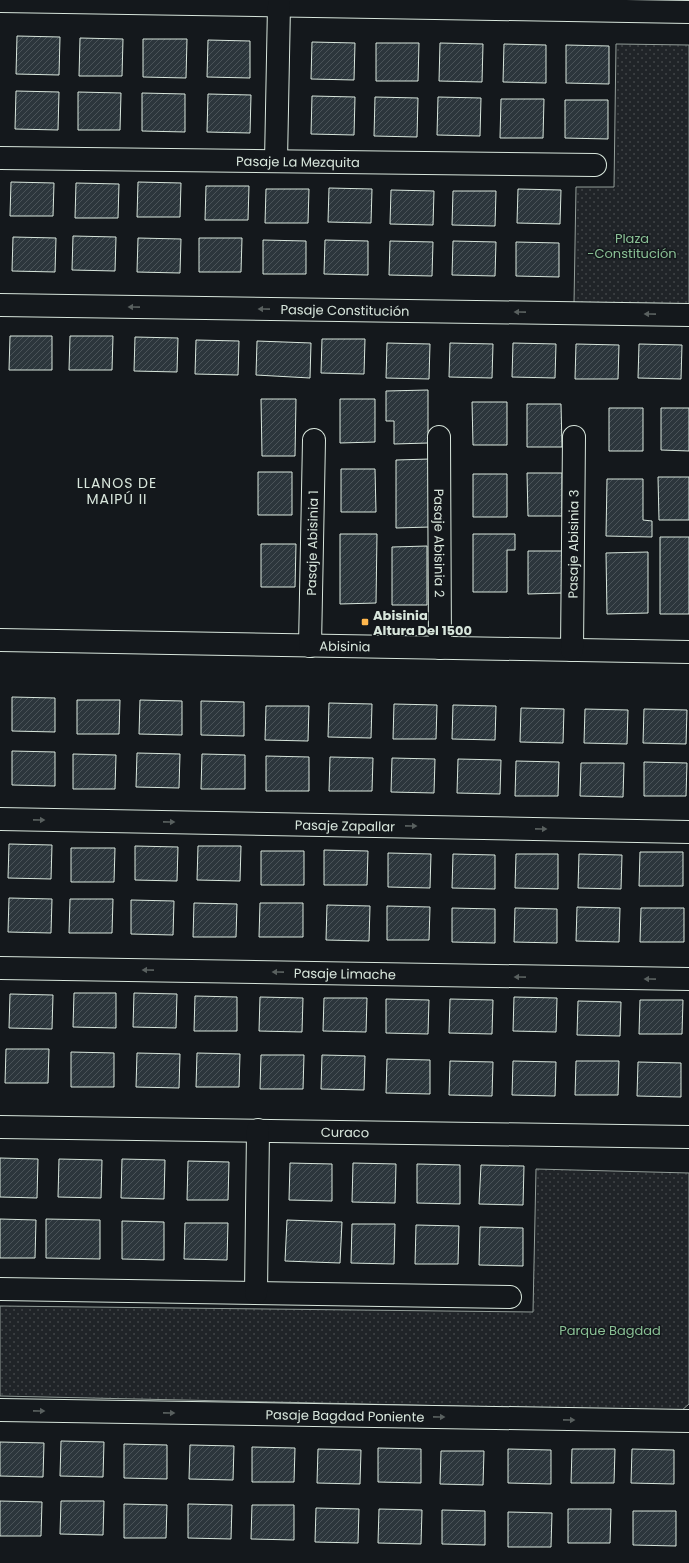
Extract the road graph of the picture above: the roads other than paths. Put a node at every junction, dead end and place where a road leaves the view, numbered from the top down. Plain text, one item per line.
1 (0, 1) edge
2 (24, 1) edge
3 (158, 2) edge
4 (291, 4) edge
5 (438, 4) edge
6 (576, 5) edge
7 (689, 12) edge
8 (0, 158) edge
9 (276, 161) junction
10 (595, 165) dead end
11 (0, 305) edge
12 (689, 315) edge
13 (439, 437) dead end
14 (574, 437) dead end
15 (314, 440) dead end
16 (0, 640) edge
17 (310, 646) junction
18 (440, 648) junction
19 (572, 650) junction
20 (689, 652) edge
21 (0, 819) edge
22 (689, 832) edge
23 (0, 968) edge
24 (689, 979) edge
25 (0, 1127) edge
26 (258, 1130) junction
27 (689, 1137) edge
28 (0, 1289) edge
29 (256, 1293) junction
30 (510, 1297) dead end
31 (0, 1410) edge
32 (689, 1421) edge

1 - 2 street
2 - 3 street
3 - 4 street
4 - 5 street
4 - 9 street
5 - 6 street
6 - 7 street
8 - 9 street, Pasaje La Mezquita
9 - 10 street, Pasaje La Mezquita
12 -> 11 street, Pasaje Constitución
13 - 18 street, Pasaje Abisinia 2
14 - 19 street, Pasaje Abisinia 3
15 - 17 street, Pasaje Abisinia 1
16 - 17 street, Abisinia
17 - 18 street, Abisinia
18 - 19 street, Abisinia
19 - 20 street, Abisinia
21 -> 22 street, Pasaje Zapallar
24 -> 23 street, Pasaje Limache
25 - 26 street, Curaco
26 - 27 street, Curaco
26 - 29 street
28 - 29 street
29 - 30 street
31 -> 32 street, Pasaje Bagdad Poniente

